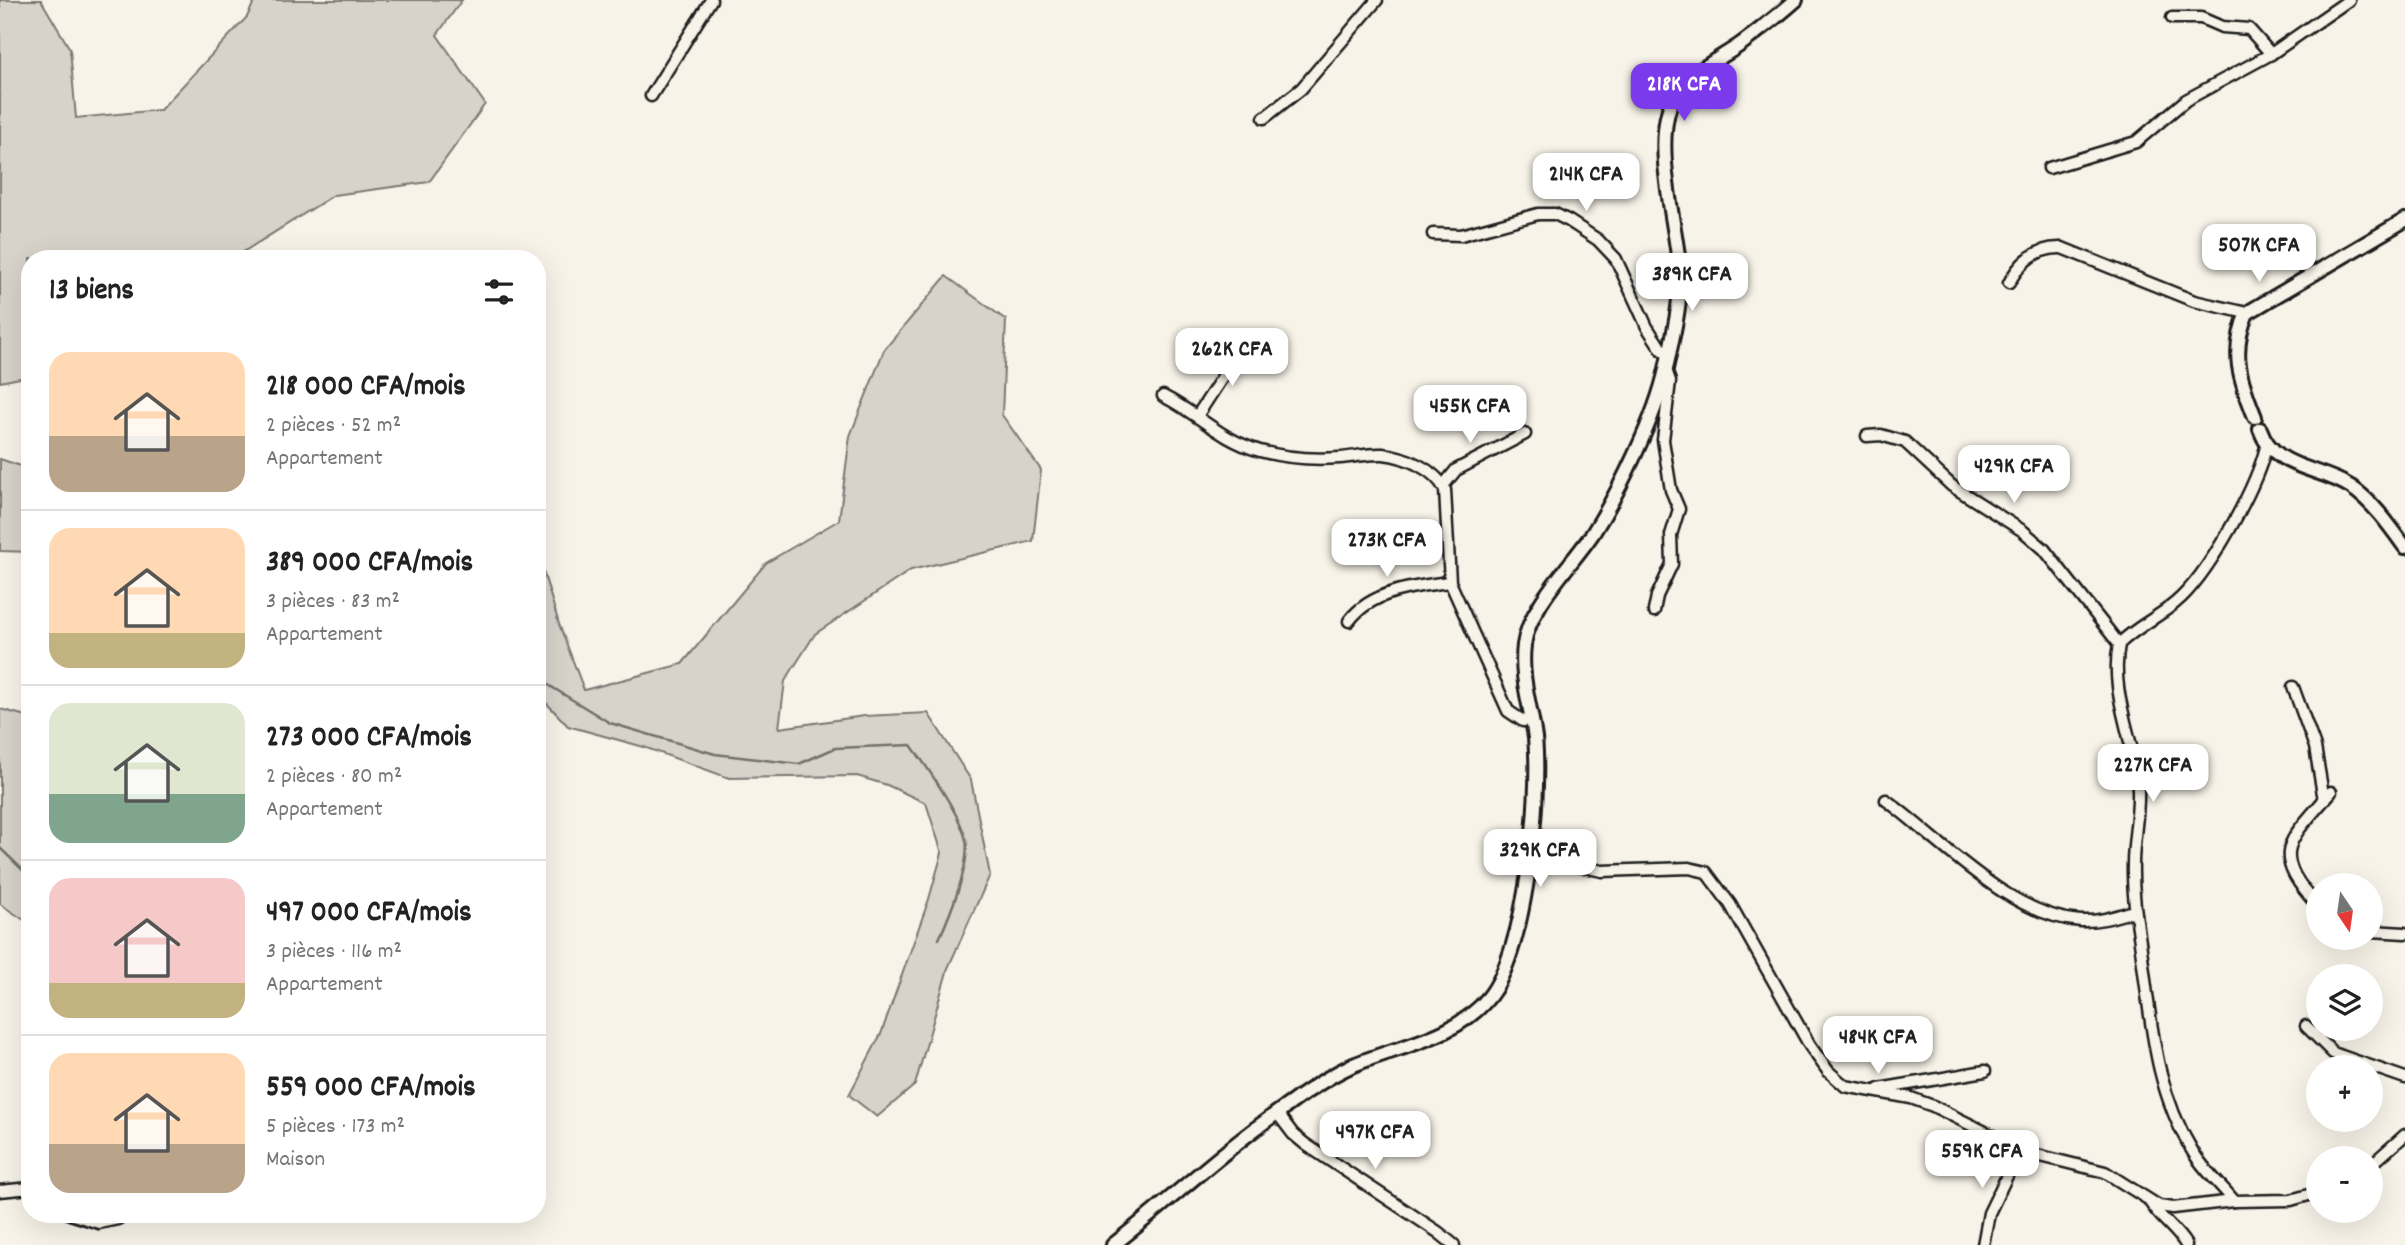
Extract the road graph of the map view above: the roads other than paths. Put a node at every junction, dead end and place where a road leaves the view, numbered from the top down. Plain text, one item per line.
1 (711, 0) edge
2 (1377, 0) edge
3 (1796, 0) edge
4 (2349, 0) edge
5 (2172, 19) dead end
6 (2271, 54) junction
7 (650, 96) dead end
8 (1264, 118) dead end
9 (2049, 168) dead end
10 (2405, 220) edge
11 (1433, 234) dead end
12 (2009, 283) dead end
13 (2247, 313) junction
14 (1244, 344) dead end
15 (1669, 347) junction
16 (1666, 370) junction
17 (1163, 396) dead end
18 (1196, 416) junction
19 (1525, 434) dead end
20 (1867, 436) dead end
21 (2266, 447) junction
22 (1443, 486) junction
23 (2405, 547) edge
24 (1450, 582) junction
25 (1654, 611) dead end
26 (1349, 621) dead end
27 (2119, 644) junction
28 (2293, 687) dead end
29 (1532, 720) junction
30 (1885, 800) dead end
31 (1530, 855) junction
32 (2306, 891) edge
33 (2134, 911) junction
34 (2384, 931) edge
35 (2405, 933) edge
36 (2321, 1041) edge
37 (1985, 1071) dead end
38 (2405, 1078) edge
39 (1868, 1091) junction
40 (1277, 1112) junction
41 (2405, 1135) edge
42 (2020, 1149) junction
43 (2383, 1154) edge
44 (21, 1189) edge
45 (0, 1191) edge
46 (2306, 1196) edge
47 (2234, 1201) junction
48 (2150, 1202) junction
49 (1113, 1245) edge
50 (1454, 1245) edge
51 (1983, 1245) edge
52 (2186, 1245) edge

1 - 7 street
2 - 8 street
3 - 15 street
4 - 6 street
5 - 6 street
6 - 9 street
10 - 13 street
11 - 15 street
12 - 13 street
13 - 21 street
14 - 18 street
15 - 16 street
16 - 25 street
16 - 29 street
17 - 18 street
18 - 22 street
19 - 22 street
20 - 27 street
21 - 23 street
21 - 27 street
22 - 24 street
24 - 26 street
24 - 29 street
27 - 33 street
28 - 32 street
29 - 31 street
30 - 33 street
31 - 39 street
31 - 40 street
33 - 47 street
34 - 35 street
36 - 38 street
37 - 39 street
39 - 42 street
40 - 49 street
40 - 50 street
41 - 43 street
42 - 48 street
42 - 51 street
44 - 45 street
46 - 47 street
47 - 48 street
48 - 52 street

